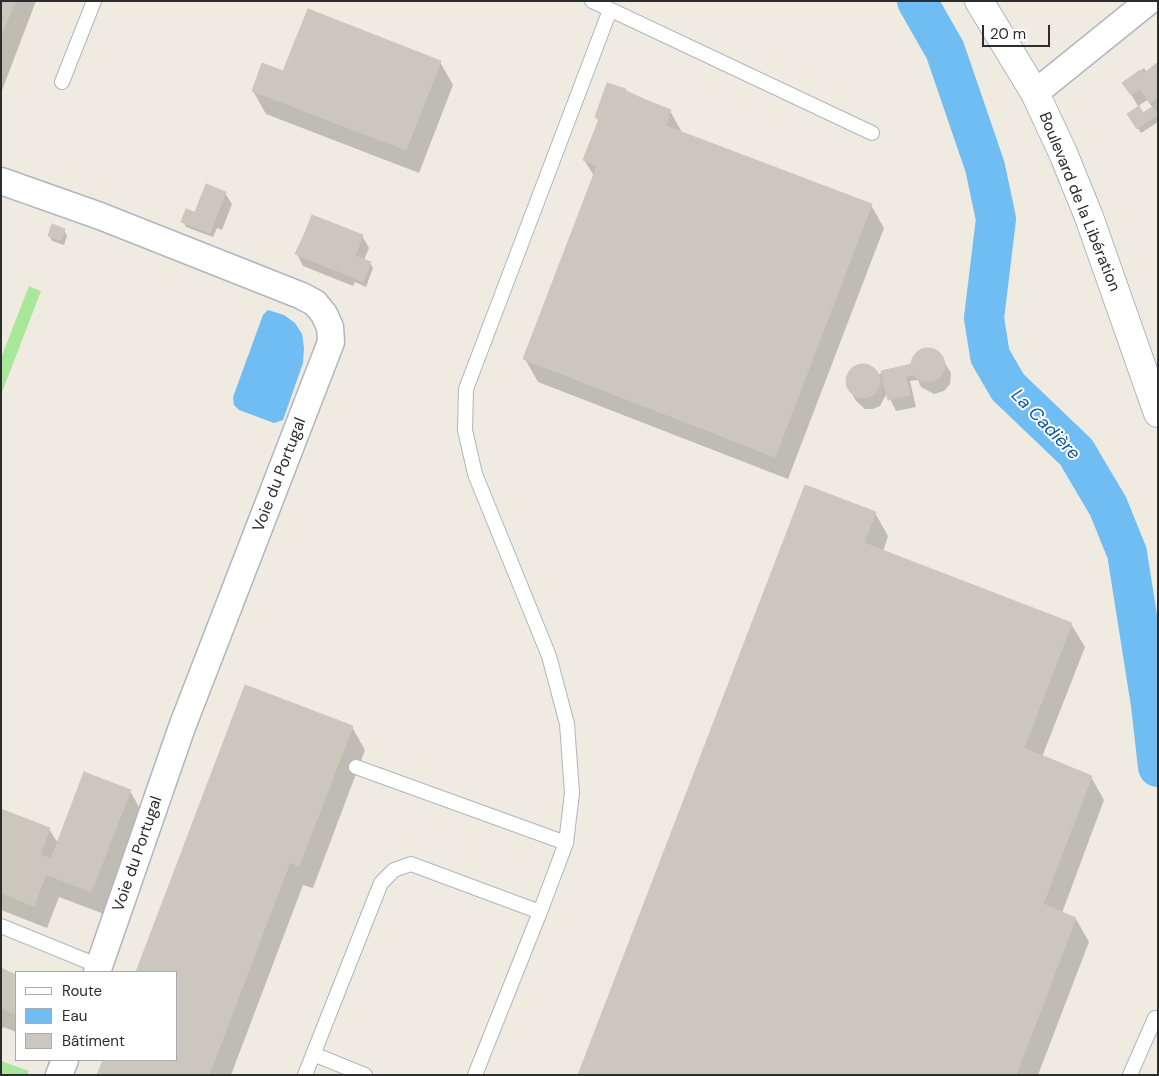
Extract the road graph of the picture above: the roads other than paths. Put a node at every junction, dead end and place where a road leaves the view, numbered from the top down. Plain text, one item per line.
1 (94, 1) edge
2 (592, 1) edge
3 (979, 1) edge
4 (1149, 1) edge
5 (610, 10) junction
6 (62, 82) dead end
7 (1035, 93) junction
8 (872, 133) dead end
9 (1, 182) edge
10 (1158, 413) edge
11 (356, 767) dead end
12 (566, 843) junction
13 (540, 912) junction
14 (1, 926) edge
15 (98, 969) edge
16 (1155, 1018) dead end
17 (313, 1054) junction
18 (65, 1061) edge
19 (59, 1075) edge
20 (305, 1075) edge
21 (365, 1075) edge
22 (475, 1075) edge
23 (1130, 1075) edge

1 - 6 lane
2 - 5 lane
3 - 7 street, Boulevard de la Libération
4 - 7 street
5 - 8 lane
5 - 12 lane
7 - 10 street, Boulevard de la Libération
9 - 15 street, Voie du Portugal
11 - 12 lane
12 - 13 lane
13 - 17 lane
13 - 22 lane
14 - 15 lane, Voie du Portugal
16 - 23 lane
17 - 20 lane
17 - 21 lane
18 - 19 street

